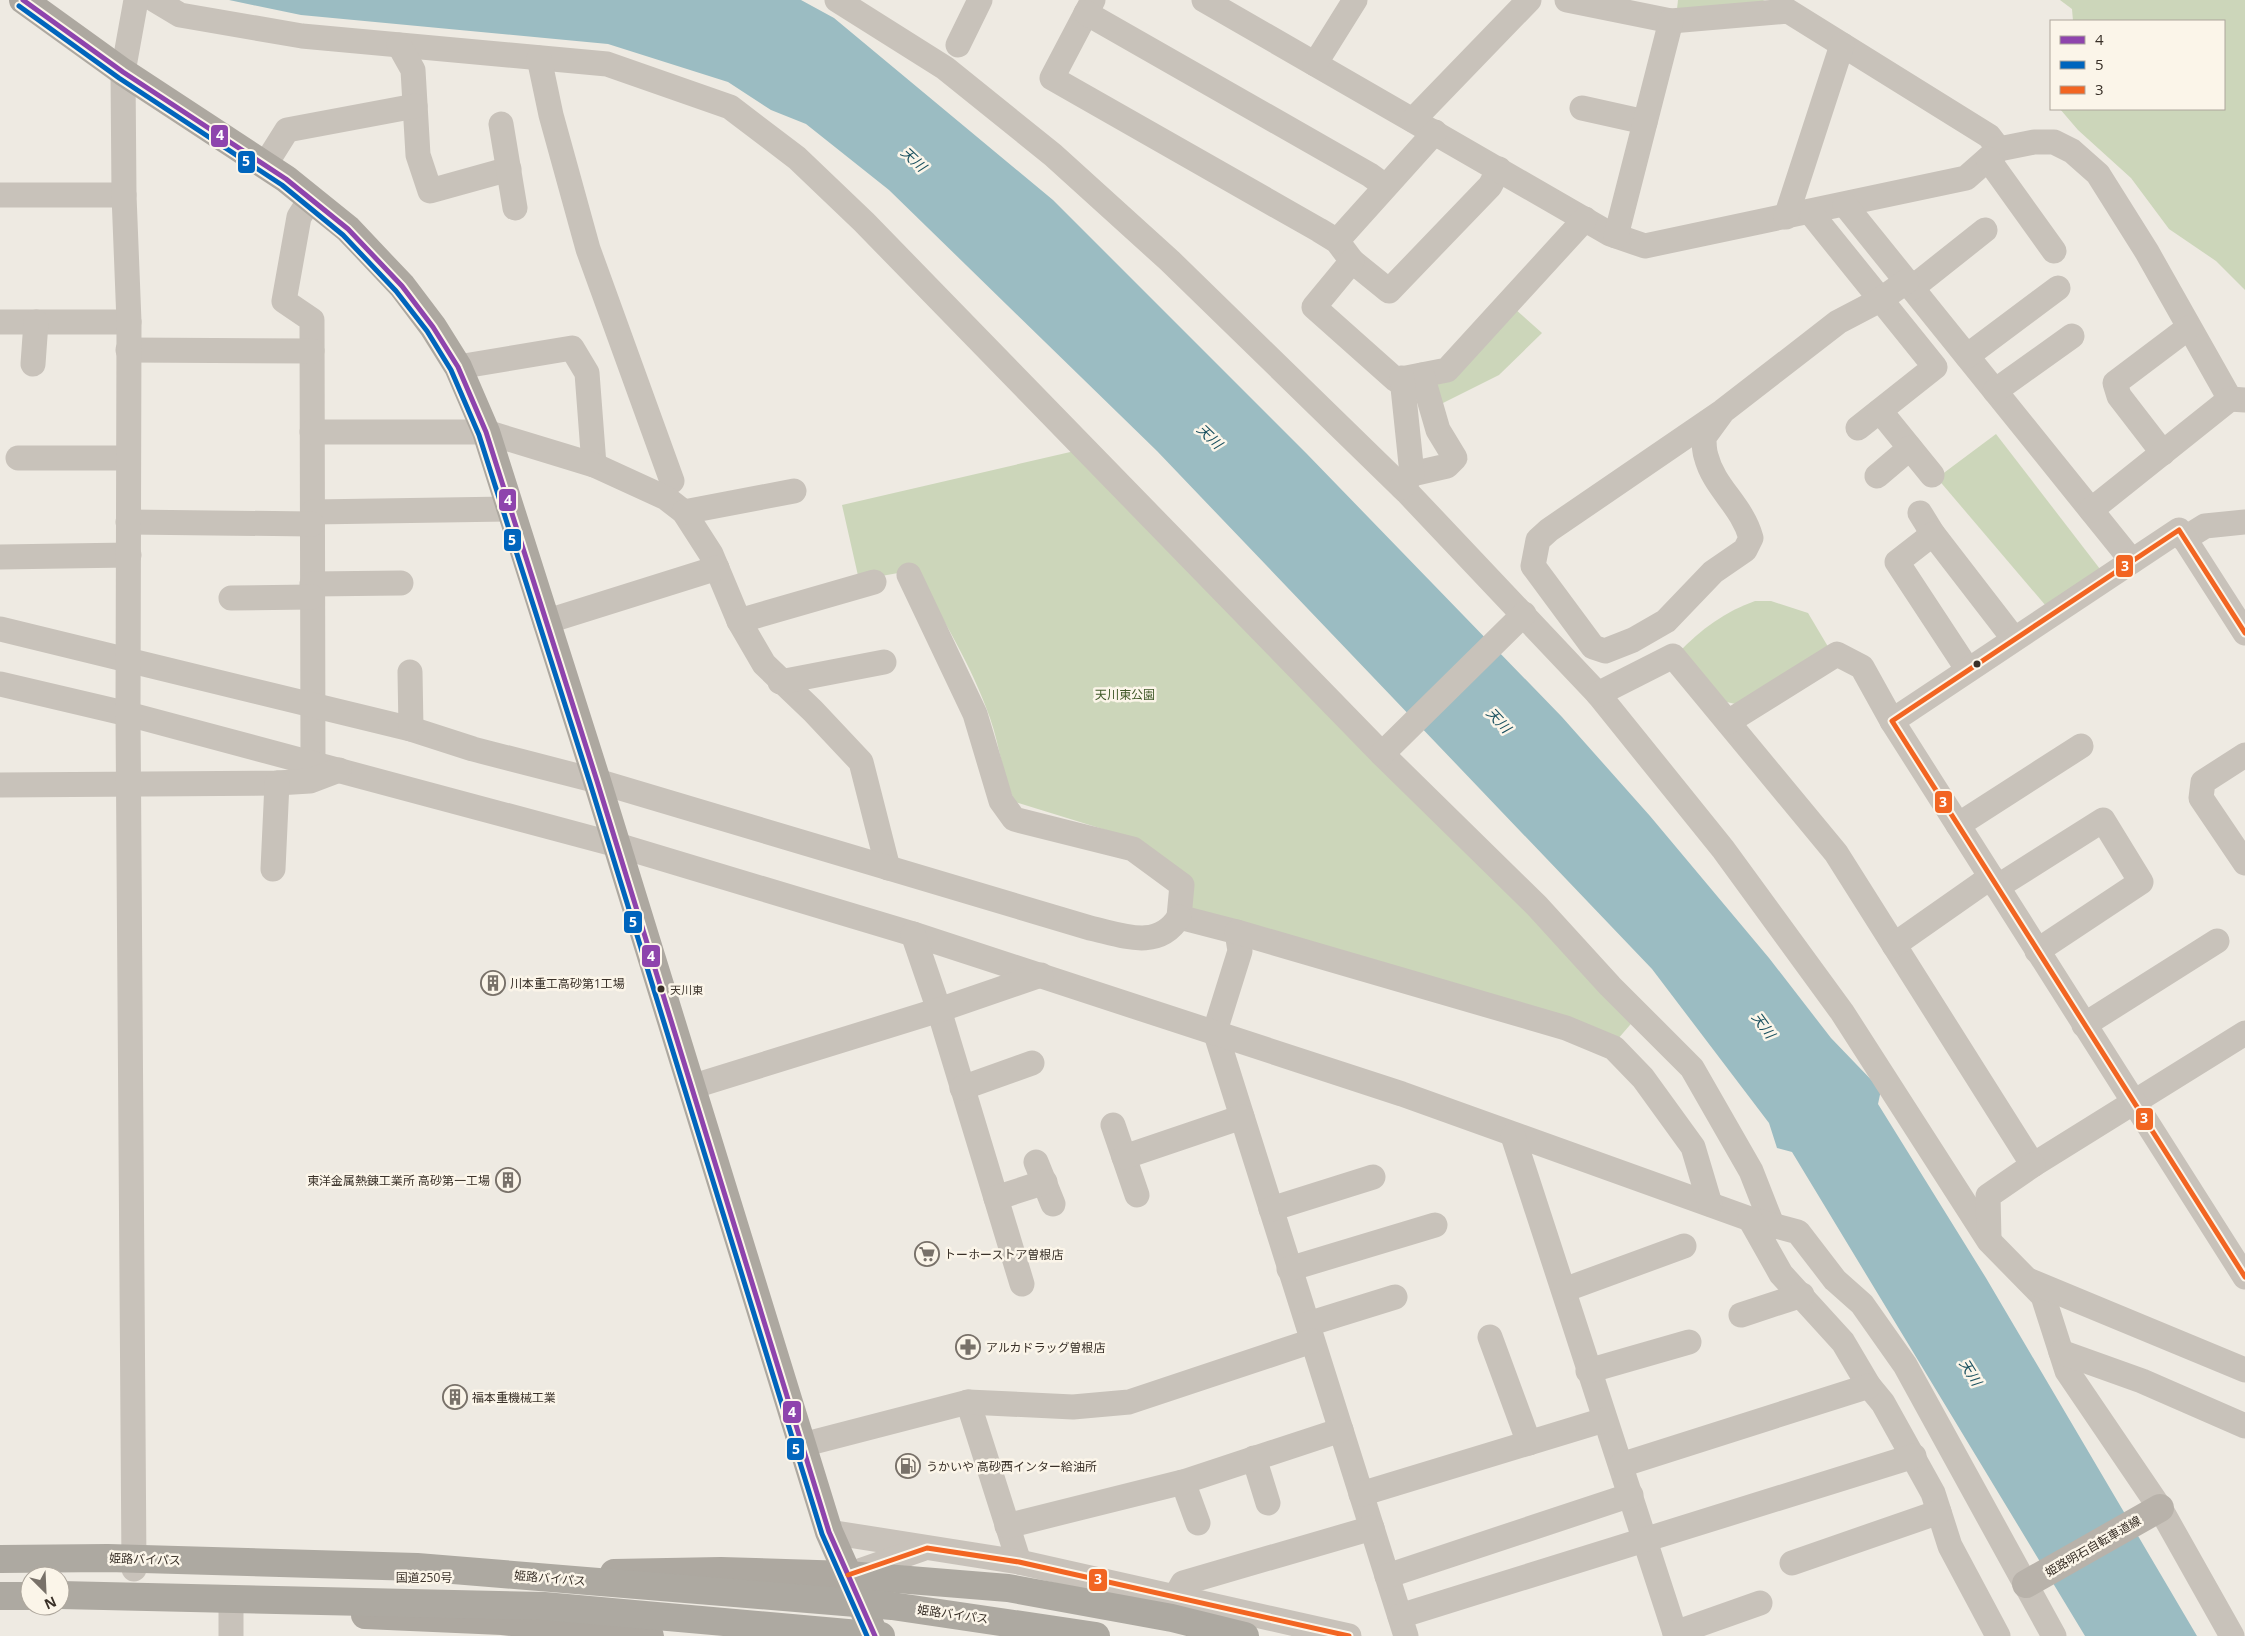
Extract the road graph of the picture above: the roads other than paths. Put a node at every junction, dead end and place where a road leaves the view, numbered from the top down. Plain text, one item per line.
1 (23, 0) edge
2 (136, 0) edge
3 (155, 0) edge
4 (837, 0) edge
5 (980, 0) edge
6 (1204, 0) edge
7 (1355, 0) edge
8 (1529, 0) edge
9 (1567, 0) edge
10 (1773, 6) edge
11 (1090, 7) edge
12 (1671, 20) junction
13 (398, 45) junction
14 (958, 45) dead end
15 (1842, 45) junction
16 (539, 58) junction
17 (1315, 64) junction
18 (123, 72) junction
19 (415, 106) junction
20 (1582, 108) dead end
21 (1413, 120) junction
22 (1645, 122) junction
23 (500, 124) dead end
24 (1435, 132) junction
25 (1994, 154) junction
26 (265, 165) junction
27 (509, 169) junction
28 (1499, 169) junction
29 (1384, 186) junction
30 (0, 195) edge
31 (124, 195) junction
32 (310, 198) junction
33 (1845, 205) junction
34 (515, 208) dead end
35 (1810, 212) junction
36 (1786, 217) junction
37 (1585, 219) junction
38 (1985, 230) dead end
39 (1616, 236) junction
40 (1337, 241) junction
41 (2054, 251) dead end
42 (1352, 261) junction
43 (1909, 285) junction
44 (2058, 288) dead end
45 (1880, 300) junction
46 (0, 322) edge
47 (36, 322) junction
48 (129, 322) junction
49 (2188, 328) junction
50 (2072, 336) dead end
51 (128, 350) junction
52 (312, 351) junction
53 (1967, 356) junction
54 (33, 364) dead end
55 (458, 367) junction
56 (1412, 377) junction
57 (1995, 391) junction
58 (2238, 399) edge
59 (1723, 410) junction
60 (1880, 411) junction
61 (1858, 428) dead end
62 (312, 432) junction
63 (486, 432) junction
64 (1910, 448) junction
65 (2163, 453) junction
66 (18, 458) dead end
67 (127, 458) junction
68 (594, 465) junction
69 (1932, 475) dead end
70 (1877, 476) dead end
71 (1407, 480) junction
72 (672, 481) dead end
73 (794, 490) dead end
74 (508, 509) junction
75 (2091, 510) junction
76 (684, 512) junction
77 (1920, 513) dead end
78 (312, 518) junction
79 (128, 522) junction
80 (2245, 522) edge
81 (1933, 534) junction
82 (2184, 539) junction
83 (128, 555) junction
84 (0, 557) edge
85 (2132, 560) junction
86 (717, 568) junction
87 (909, 575) dead end
88 (874, 582) dead end
89 (401, 583) dead end
90 (312, 590) junction
91 (231, 598) dead end
92 (1524, 614) junction
93 (739, 621) junction
94 (545, 622) junction
95 (0, 628) edge
96 (2245, 633) edge
97 (2014, 639) junction
98 (130, 660) junction
99 (884, 662) dead end
100 (1968, 670) junction
101 (410, 672) dead end
102 (780, 682) junction
103 (0, 684) edge
104 (1598, 694) junction
105 (313, 704) junction
106 (128, 714) junction
107 (1892, 721) junction
108 (1728, 722) junction
109 (411, 729) junction
110 (2081, 746) dead end
111 (1382, 754) junction
112 (2245, 756) edge
113 (313, 763) junction
114 (339, 770) junction
115 (597, 781) junction
116 (277, 783) junction
117 (0, 785) edge
118 (128, 785) junction
119 (1958, 825) junction
120 (617, 845) junction
121 (2245, 863) edge
122 (888, 868) junction
123 (273, 869) dead end
124 (1994, 882) junction
125 (1179, 917) junction
126 (1237, 932) junction
127 (913, 934) junction
128 (2217, 941) dead end
129 (1894, 945) junction
130 (2037, 951) junction
131 (1041, 975) junction
132 (939, 1010) junction
133 (2084, 1025) junction
134 (1214, 1031) junction
135 (2243, 1039) edge
136 (1032, 1063) dead end
137 (691, 1087) junction
138 (962, 1088) junction
139 (2134, 1100) junction
140 (1242, 1118) junction
141 (1113, 1125) dead end
142 (1513, 1136) junction
143 (1124, 1157) junction
144 (2033, 1165) junction
145 (1373, 1177) dead end
146 (1045, 1183) dead end
147 (1137, 1194) dead end
148 (996, 1198) junction
149 (1710, 1204) junction
150 (1271, 1209) junction
151 (1762, 1223) junction
152 (1435, 1225) dead end
153 (1989, 1241) junction
154 (1684, 1246) dead end
155 (1289, 1269) junction
156 (2245, 1277) edge
157 (2026, 1279) junction
158 (1022, 1284) dead end
159 (1564, 1290) junction
160 (1802, 1295) junction
161 (1395, 1297) dead end
162 (1741, 1316) dead end
163 (1310, 1333) junction
164 (1490, 1337) dead end
165 (1689, 1342) dead end
166 (2061, 1352) junction
167 (2245, 1370) edge
168 (1588, 1371) junction
169 (1869, 1386) junction
170 (968, 1402) junction
171 (1604, 1420) junction
172 (2245, 1426) edge
173 (1341, 1430) junction
174 (1529, 1443) junction
175 (802, 1445) junction
176 (1914, 1456) junction
177 (1254, 1458) junction
178 (1621, 1465) junction
179 (1183, 1482) junction
180 (1361, 1494) junction
181 (1631, 1495) junction
182 (1268, 1504) dead end
183 (2160, 1508) junction
184 (1939, 1512) junction
185 (1198, 1523) dead end
186 (1007, 1526) junction
187 (1372, 1528) junction
188 (829, 1532) junction
189 (1646, 1541) junction
190 (927, 1548) junction
191 (0, 1559) edge
192 (1019, 1562) junction
193 (1792, 1563) dead end
194 (0, 1568) edge
195 (134, 1569) junction
196 (848, 1576) junction
197 (1387, 1576) junction
198 (2026, 1584) junction
199 (70, 1595) edge
200 (0, 1596) edge
201 (20, 1596) edge
202 (1175, 1597) junction
203 (0, 1603) edge
204 (1760, 1603) dead end
205 (20, 1604) edge
206 (70, 1605) edge
207 (231, 1608) junction
208 (1297, 1613) dead end
209 (1403, 1626) edge
210 (502, 1629) edge
211 (1676, 1635) edge
212 (231, 1636) edge
213 (650, 1636) edge
214 (875, 1636) edge
215 (881, 1636) edge
216 (1096, 1636) edge
217 (1245, 1636) edge
218 (1349, 1636) edge
219 (1998, 1636) edge
220 (2054, 1636) edge
221 (2232, 1636) edge

1 - 18 highway
2 - 18 street
3 - 13 street
4 - 71 street
5 - 14 street
6 - 17 street
7 - 17 street
8 - 21 street
9 - 12 street
10 - 12 street
10 - 15 street
11 - 29 street
11 - 40 street
12 - 22 street
13 - 16 street
13 - 19 street
15 - 25 street
15 - 36 street
16 - 72 street
16 - 111 street
17 - 21 street
18 - 26 highway
18 - 31 street
19 - 26 street
19 - 27 street
20 - 22 street
21 - 24 street
22 - 39 street
23 - 27 street
24 - 28 street
24 - 29 street
25 - 33 street
25 - 41 street
25 - 49 street
26 - 32 highway
27 - 34 street
28 - 37 street
28 - 42 street
29 - 40 street
30 - 31 street
31 - 48 street
32 - 52 street
32 - 55 highway
33 - 35 street
33 - 43 street
35 - 36 street
35 - 45 street
36 - 39 street
37 - 39 street
37 - 56 street
38 - 43 street
40 - 42 street
42 - 56 street
43 - 45 street
43 - 53 street
44 - 53 street
45 - 59 street
45 - 60 street
46 - 47 street
47 - 48 street
47 - 54 street
48 - 51 street
49 - 58 street
49 - 65 street
50 - 57 street
51 - 52 street
51 - 67 street
52 - 62 street
53 - 57 street
55 - 63 highway
55 - 68 street
56 - 71 street
56 - 71 street
57 - 75 street
58 - 65 street
59 - 59 street
60 - 61 street
60 - 64 street
62 - 63 street
62 - 78 street
63 - 68 street
63 - 74 highway
64 - 69 street
64 - 70 street
65 - 75 street
66 - 67 street
67 - 79 street
68 - 76 street
71 - 92 street
73 - 76 street
74 - 78 street
74 - 94 highway
75 - 85 street
76 - 86 street
77 - 81 street
78 - 79 street
78 - 90 street
79 - 83 street
80 - 82 street
81 - 97 street
81 - 100 street
82 - 85 street
82 - 96 street
83 - 84 street
83 - 98 street
85 - 97 street
86 - 93 street
86 - 94 street
87 - 125 street
88 - 93 street
89 - 90 street
90 - 91 street
90 - 105 street
92 - 104 street
92 - 111 street
93 - 102 street
94 - 115 highway
95 - 98 street
97 - 100 street
98 - 105 street
98 - 106 street
99 - 102 street
100 - 107 street
101 - 109 street
102 - 122 street
103 - 106 street
104 - 108 street
104 - 153 street
105 - 109 street
105 - 113 street
106 - 113 street
106 - 118 street
107 - 108 street
107 - 119 street
108 - 129 street
109 - 115 street
110 - 119 street
111 - 151 street
112 - 121 street
113 - 114 street
114 - 116 street
114 - 120 street
115 - 120 highway
115 - 122 street
116 - 118 street
116 - 123 street
117 - 118 street
118 - 195 street
119 - 124 street
120 - 127 street
120 - 137 highway
122 - 125 street
124 - 129 street
124 - 130 street
124 - 130 street
125 - 126 street
126 - 134 street
126 - 149 street
127 - 131 street
127 - 132 street
128 - 133 street
129 - 144 street
130 - 133 street
131 - 132 street
131 - 134 street
132 - 137 street
132 - 138 street
133 - 139 street
134 - 140 street
134 - 142 street
135 - 139 street
136 - 138 street
137 - 175 highway
138 - 148 street
139 - 144 street
139 - 156 street
140 - 143 street
140 - 150 street
141 - 143 street
142 - 149 street
142 - 159 street
143 - 147 street
144 - 153 street
145 - 150 street
146 - 148 street
148 - 158 street
149 - 151 street
150 - 155 street
151 - 160 street
151 - 198 street
152 - 155 street
153 - 157 street
154 - 159 street
155 - 163 street
157 - 166 street
157 - 167 street
159 - 168 street
160 - 162 street
160 - 169 street
161 - 163 street
163 - 170 street
163 - 173 street
164 - 174 street
165 - 168 street
166 - 172 street
166 - 183 street
168 - 171 street
169 - 176 street
169 - 178 street
170 - 175 street
170 - 186 street
171 - 174 street
171 - 178 street
173 - 177 street
173 - 180 street
174 - 180 street
175 - 188 highway
176 - 184 street
176 - 189 street
177 - 179 street
177 - 182 street
178 - 181 street
179 - 185 street
179 - 186 street
180 - 187 street
181 - 189 street
181 - 197 street
183 - 198 main road, 姫路明石自転車道線
183 - 221 street
184 - 193 street
184 - 219 street
186 - 192 street
187 - 197 street
187 - 202 street
188 - 190 street
188 - 196 highway
189 - 209 street
189 - 211 street
190 - 192 street
190 - 196 street
191 - 216 highway, 姫路バイパス, bridge
192 - 202 street
194 - 195 highway, 国道250号
195 - 196 highway, 国道250号
196 - 214 highway
196 - 217 highway
197 - 209 street
198 - 220 street
199 - 215 highway, bridge
200 - 201 highway
202 - 208 street
202 - 218 street
203 - 205 highway
204 - 211 street
206 - 207 highway
207 - 210 highway
207 - 212 street
210 - 213 highway

